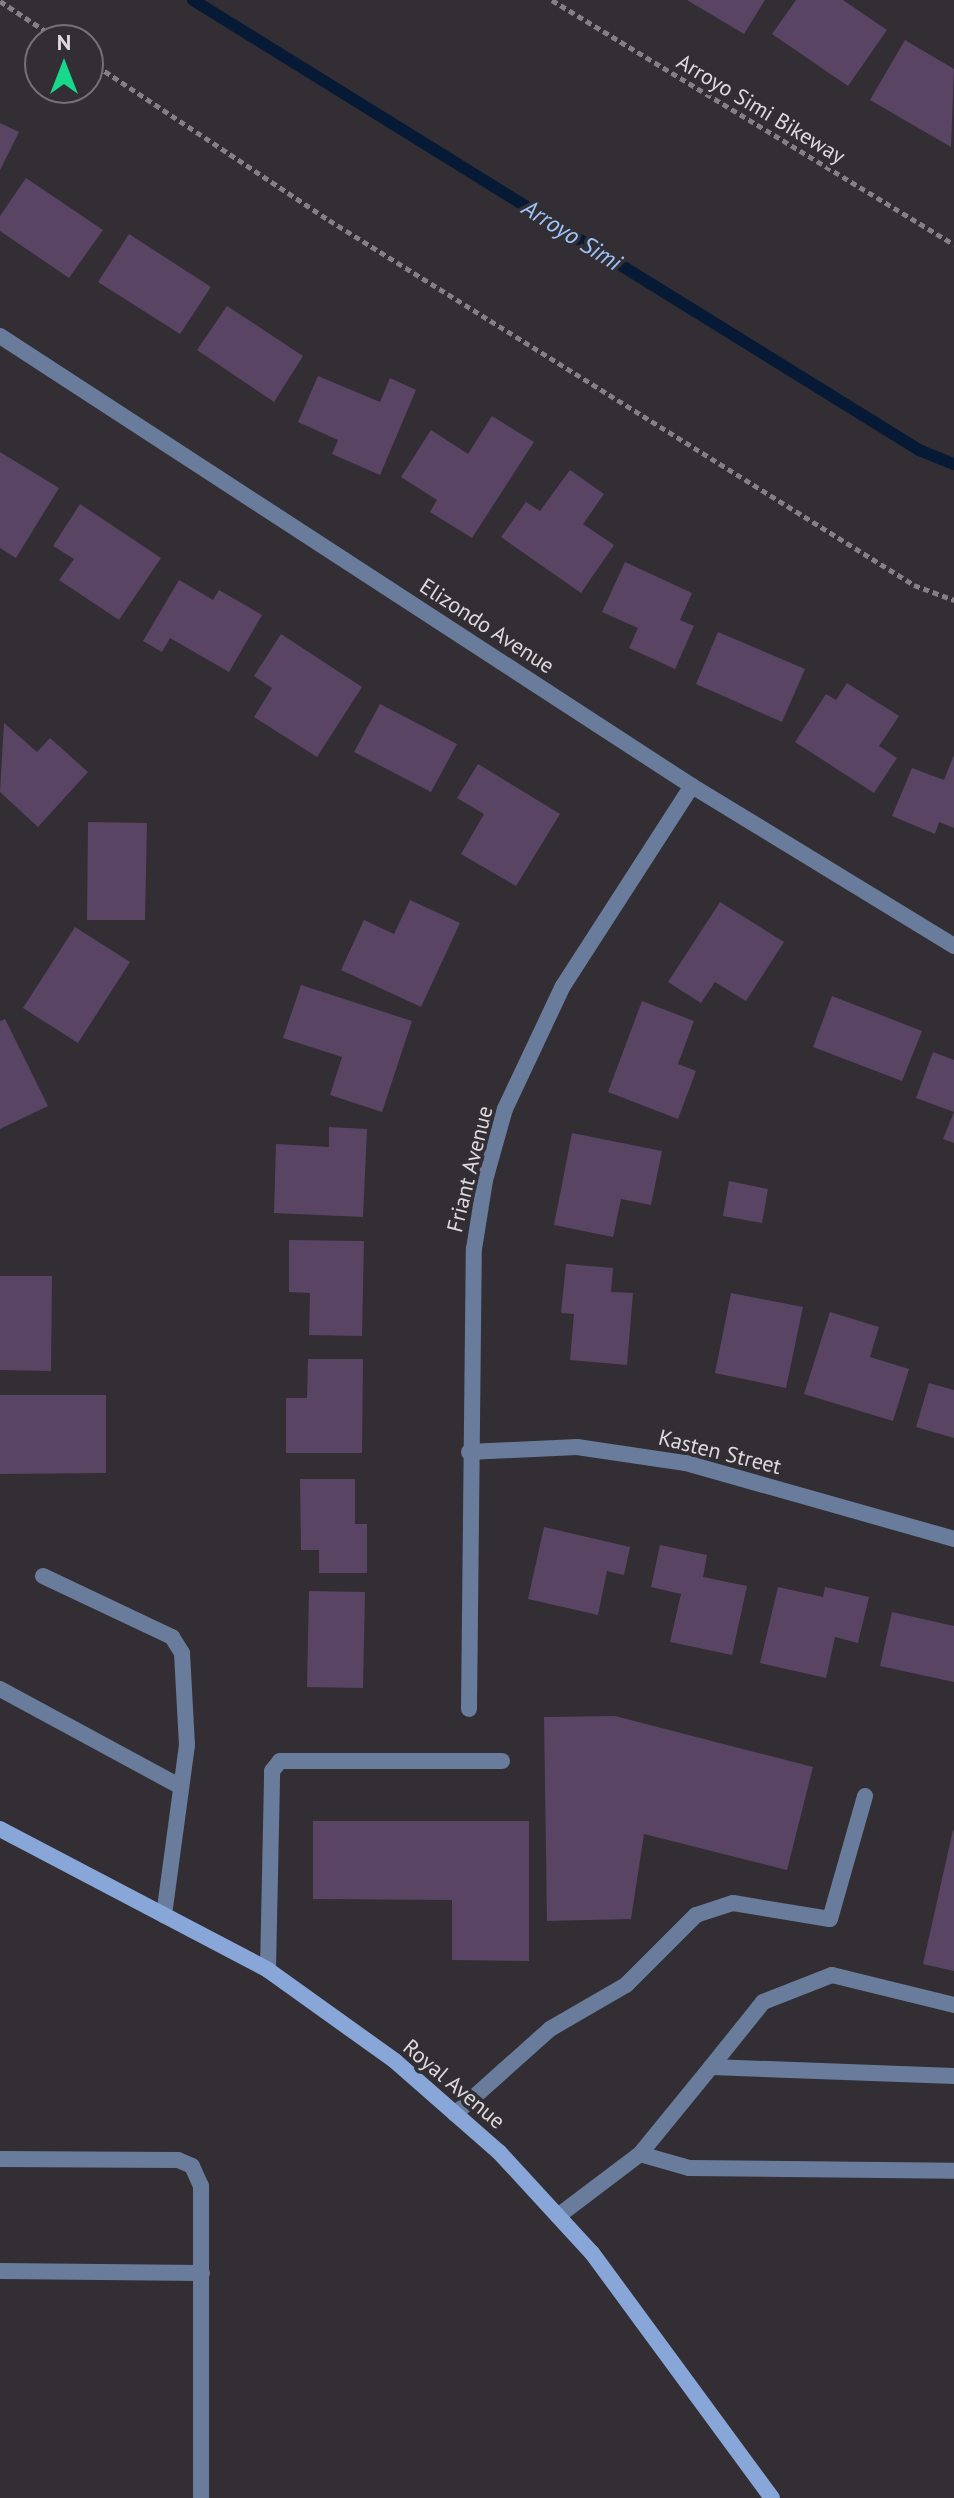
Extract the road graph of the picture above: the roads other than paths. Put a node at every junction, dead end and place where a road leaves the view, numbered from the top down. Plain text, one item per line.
1 (0, 336) edge
2 (692, 786) junction
3 (954, 946) edge
4 (469, 1452) junction
5 (954, 1539) edge
6 (43, 1576) dead end
7 (0, 1689) edge
8 (469, 1709) dead end
9 (502, 1761) dead end
10 (181, 1787) junction
11 (865, 1796) dead end
12 (0, 1829) edge
13 (164, 1915) junction
14 (268, 1970) junction
15 (954, 2005) edge
16 (711, 2067) junction
17 (954, 2076) edge
18 (455, 2114) junction
19 (640, 2154) junction
20 (0, 2159) edge
21 (954, 2171) edge
22 (558, 2216) junction
23 (0, 2271) edge
24 (202, 2273) junction
25 (201, 2498) edge
26 (772, 2498) edge

1 - 2 street, Elizondo Avenue
2 - 3 street, Elizondo Avenue
2 - 4 street, Friant Avenue
4 - 5 street, Kasten Street
4 - 8 street, Friant Avenue
6 - 10 street
7 - 10 street
9 - 14 street
10 - 13 street
11 - 18 street
12 - 13 main road, Royal Avenue
13 - 14 main road, Royal Avenue
14 - 18 main road, Royal Avenue
15 - 16 street
16 - 17 street
16 - 19 street
18 - 22 main road, Royal Avenue
19 - 21 street
19 - 22 street
20 - 24 street
22 - 26 main road, Royal Avenue
23 - 24 street
24 - 25 street

